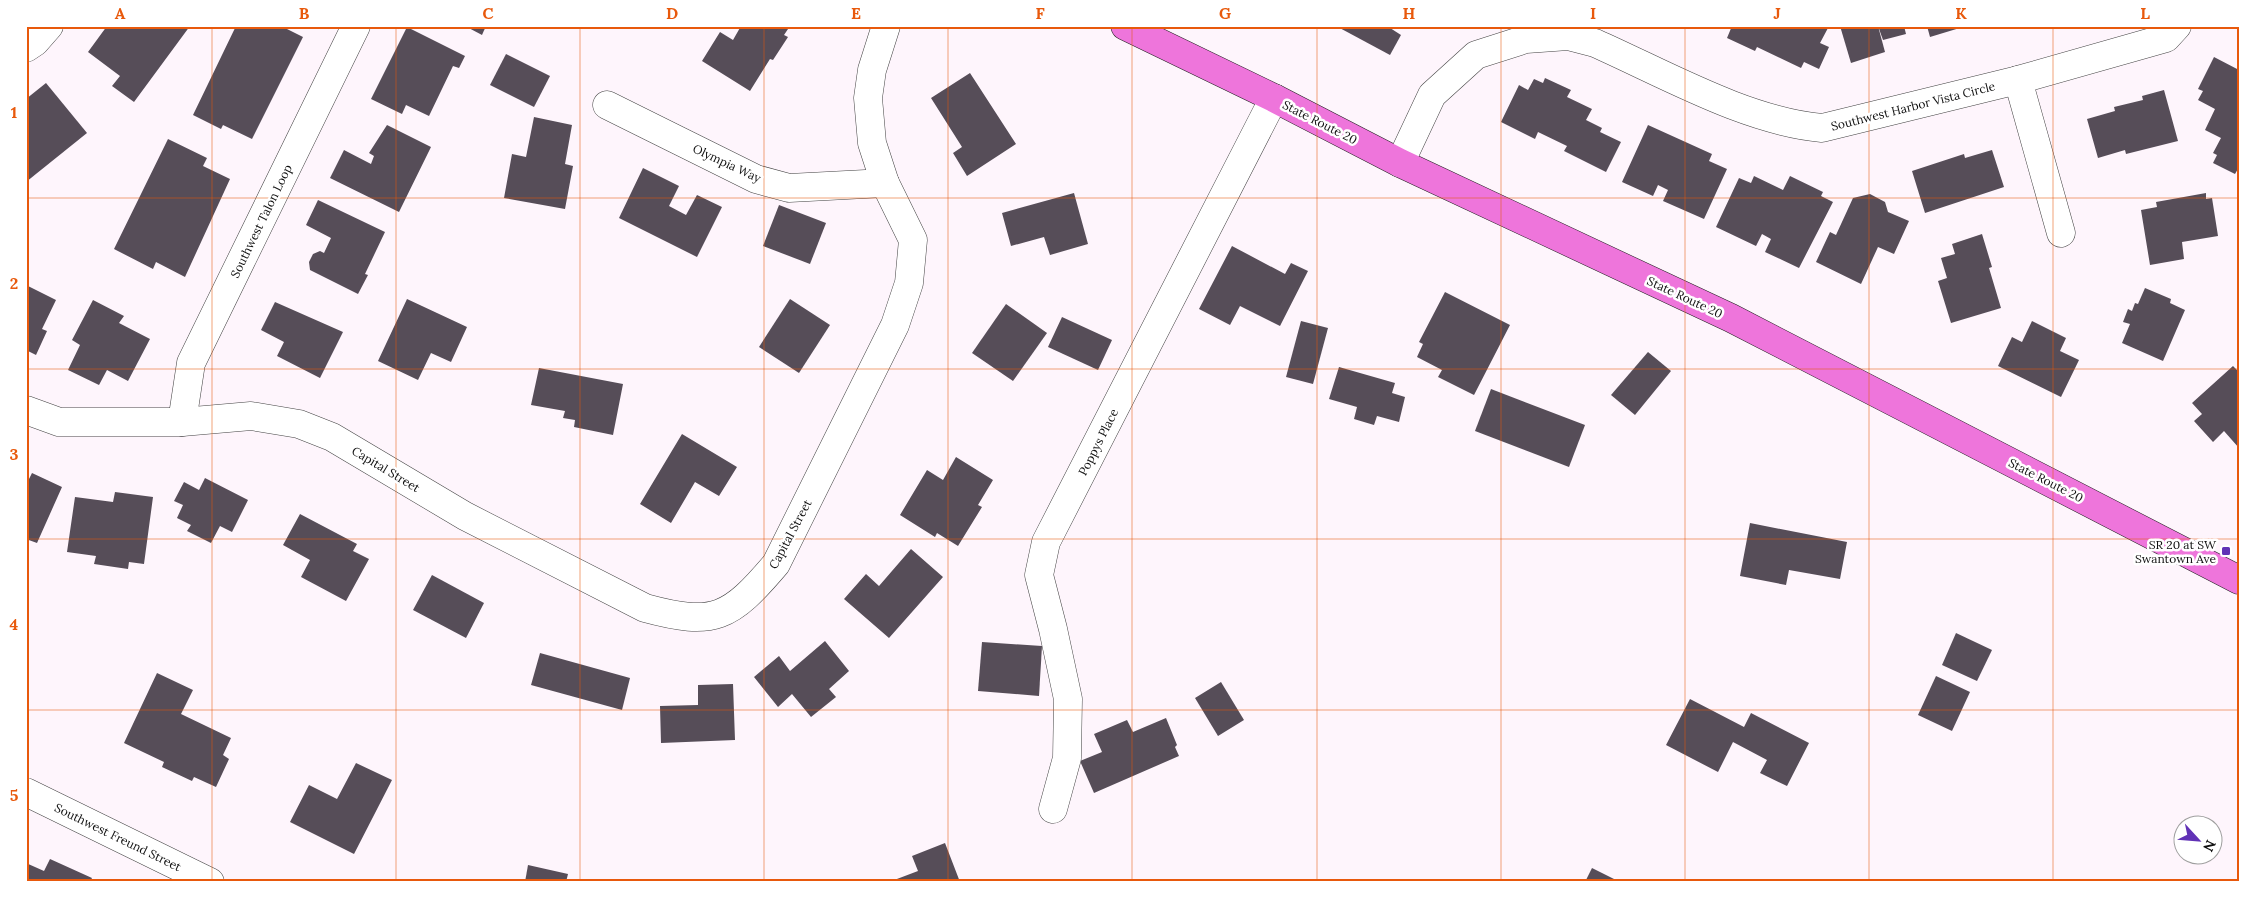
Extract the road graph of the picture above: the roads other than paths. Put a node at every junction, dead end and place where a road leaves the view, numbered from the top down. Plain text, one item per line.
1 (49, 26) edge
2 (356, 26) edge
3 (886, 26) edge
4 (2177, 26) edge
5 (1128, 27) edge
6 (1598, 34) edge
7 (26, 48) edge
8 (2018, 80) junction
9 (1274, 98) junction
10 (607, 105) dead end
11 (1400, 163) junction
12 (885, 183) junction
13 (2060, 233) dead end
14 (26, 410) edge
15 (182, 422) junction
16 (2239, 580) edge
17 (26, 792) edge
18 (1053, 809) dead end
19 (210, 882) edge

1 - 7 street
2 - 15 street, Southwest Talon Loop
3 - 12 street, Capital Street
4 - 8 street, Southwest Harbor Vista Circle
5 - 9 main road, State Route 20
6 - 8 street, Southwest Harbor Vista Circle
6 - 11 street, Southwest Harbor Vista Circle
8 - 13 street
9 - 11 main road, State Route 20
9 - 18 street, Poppys Place
10 - 12 street, Olympia Way
11 - 16 main road, State Route 20
12 - 15 street, Capital Street
14 - 15 street, Capital Street
17 - 19 street, Southwest Freund Street

